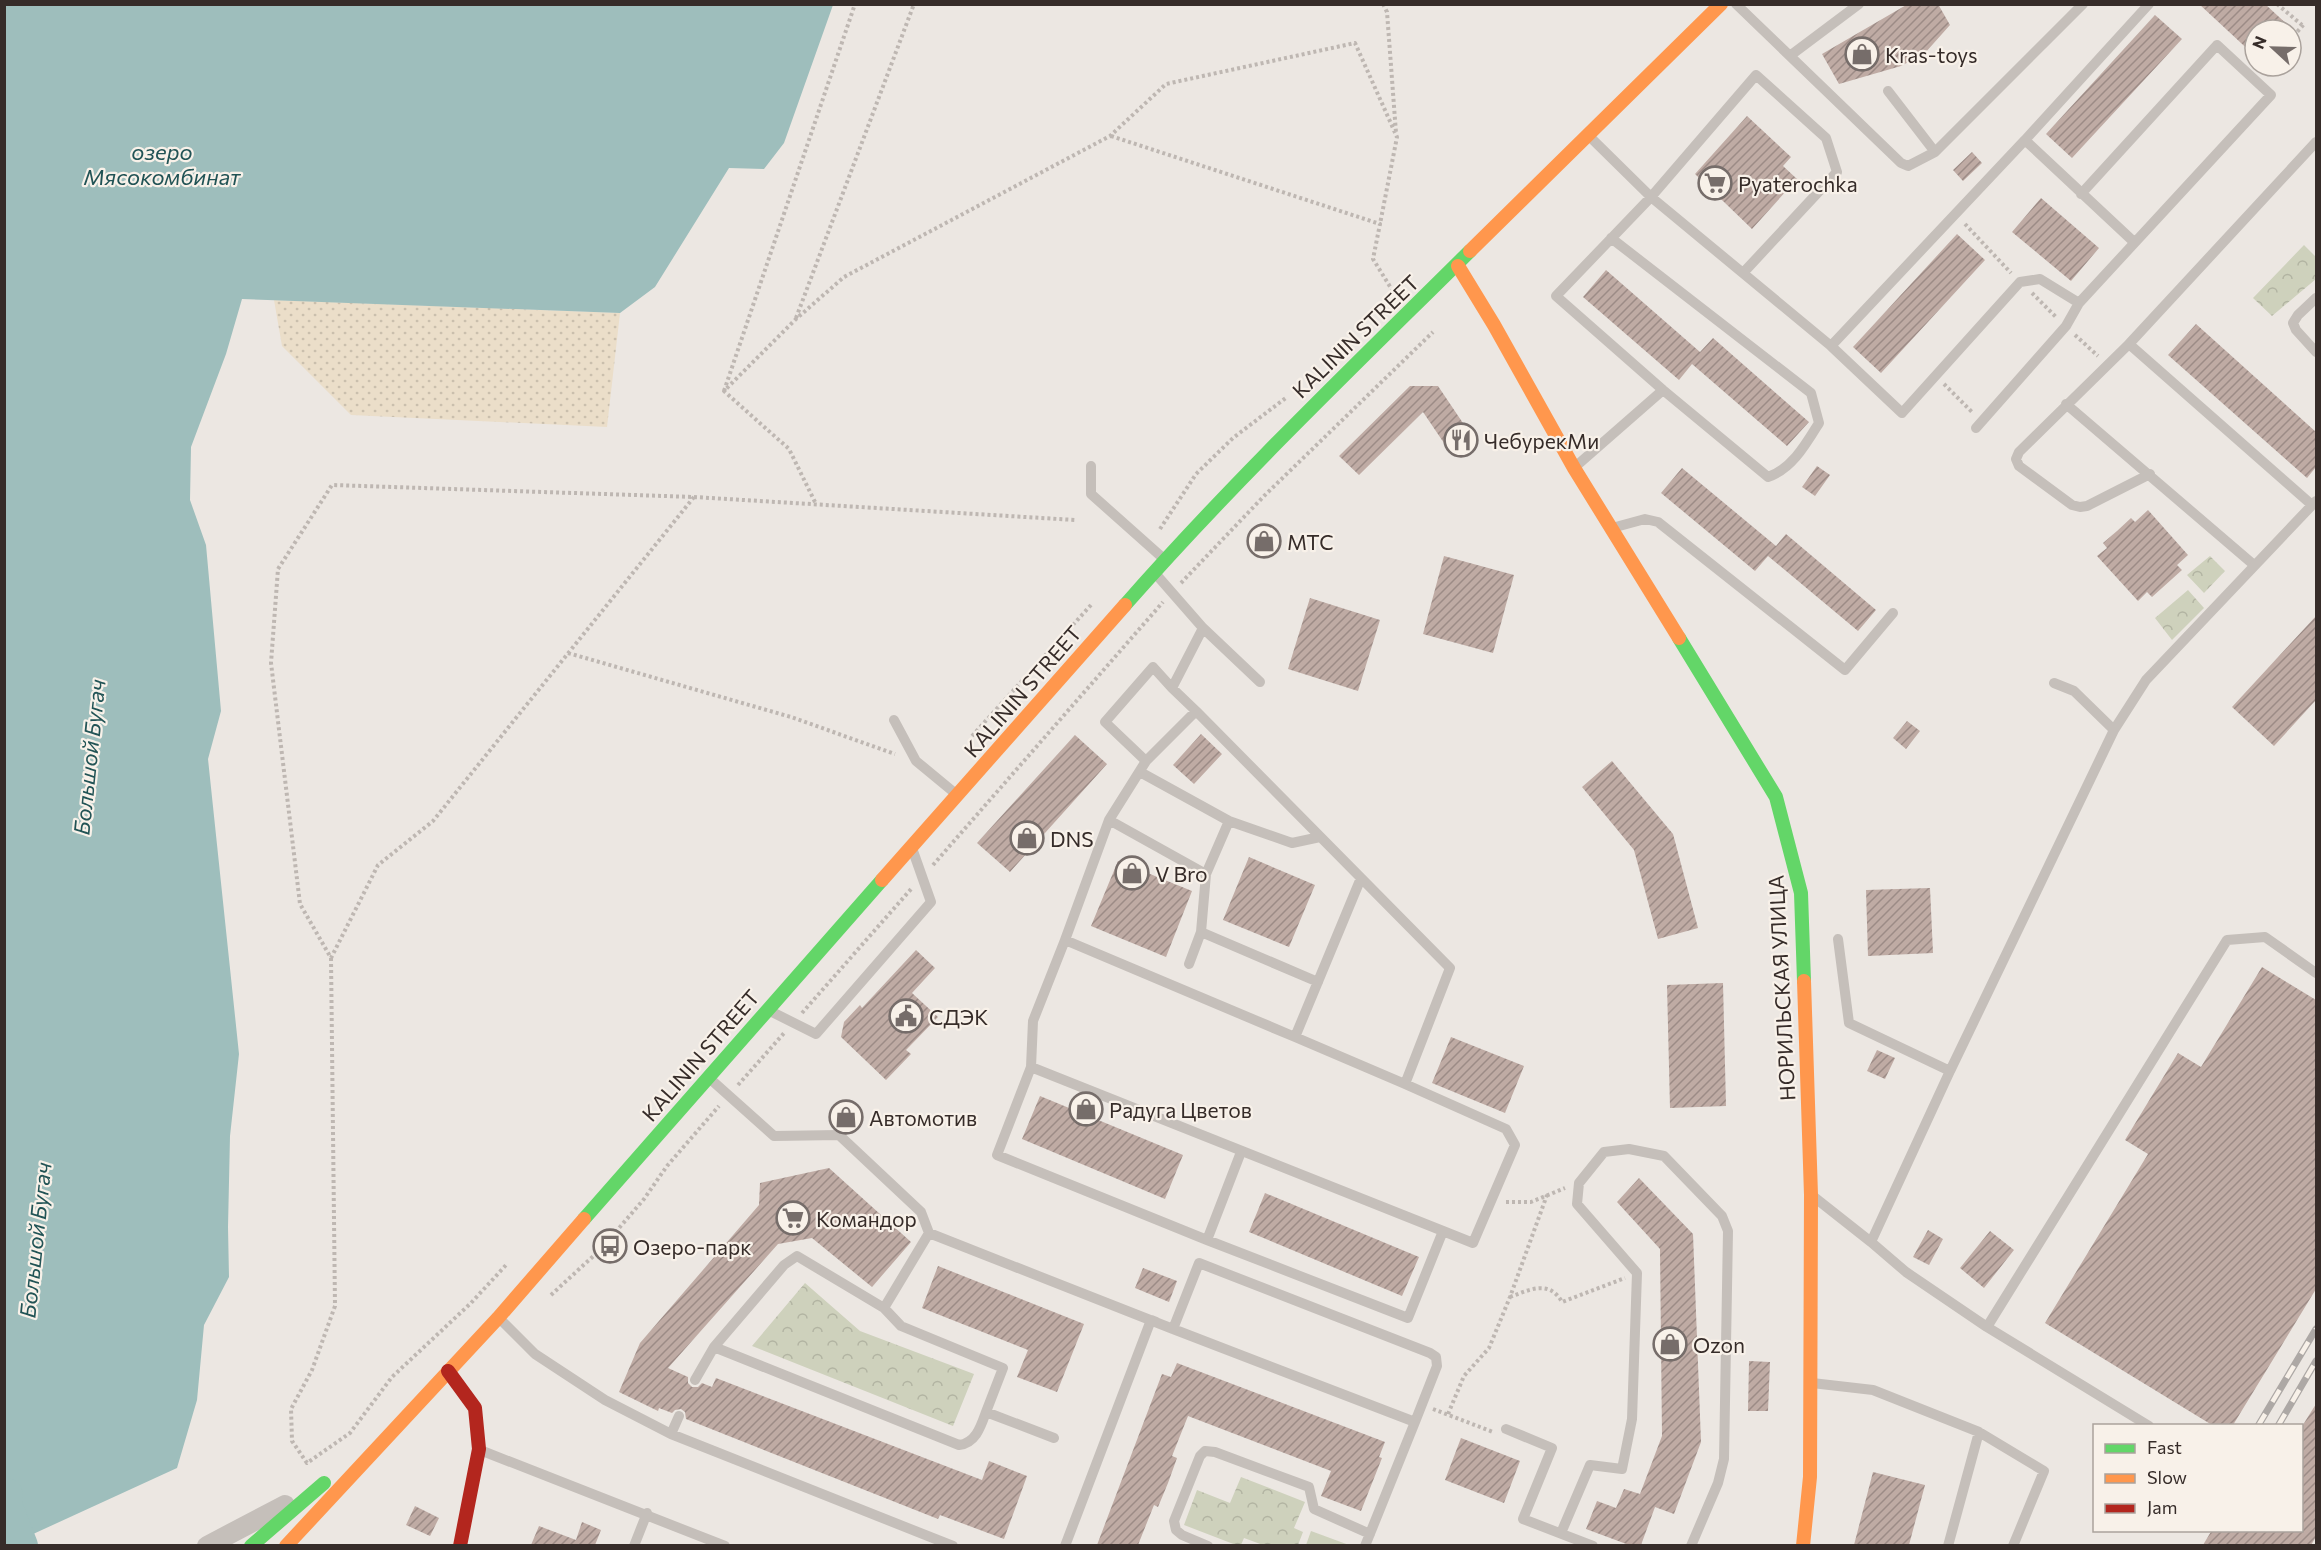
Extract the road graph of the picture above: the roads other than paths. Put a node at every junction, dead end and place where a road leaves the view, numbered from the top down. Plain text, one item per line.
1 (1722, 4) edge
2 (1736, 4) edge
3 (1859, 4) edge
4 (2083, 4) edge
5 (2149, 4) edge
6 (1791, 55) junction
7 (1888, 91) dead end
8 (1588, 135) junction
9 (2025, 140) junction
10 (2316, 142) edge
11 (1935, 152) junction
12 (2081, 194) junction
13 (1651, 197) junction
14 (1611, 238) junction
15 (2134, 242) junction
16 (1458, 266) junction
17 (1743, 273) junction
18 (2316, 298) edge
19 (2079, 303) junction
20 (2128, 344) junction
21 (1831, 346) junction
22 (2316, 352) edge
23 (1663, 390) junction
24 (2066, 404) junction
25 (1978, 425) road end
26 (1091, 466) dead end
27 (1574, 468) junction
28 (2150, 474) junction
29 (2314, 503) edge
30 (1612, 528) junction
31 (1165, 560) junction
32 (2254, 565) junction
33 (1154, 572) junction
34 (1893, 613) dead end
35 (1203, 628) junction
36 (1260, 682) dead end
37 (2054, 683) dead end
38 (1172, 688) junction
39 (1196, 711) junction
40 (894, 720) dead end
41 (2114, 730) junction
42 (1146, 761) junction
43 (1140, 772) junction
44 (958, 796) junction
45 (1109, 820) junction
46 (1229, 821) junction
47 (1320, 837) junction
48 (912, 848) junction
49 (1206, 874) junction
50 (1361, 878) junction
51 (1201, 932) junction
52 (1838, 939) dead end
53 (1065, 940) junction
54 (1189, 964) dead end
55 (2316, 973) edge
56 (1318, 982) junction
57 (767, 1009) junction
58 (1295, 1037) junction
59 (1031, 1067) junction
60 (1950, 1071) junction
61 (708, 1077) junction
62 (1405, 1084) junction
63 (1241, 1152) junction
64 (1811, 1195) junction
65 (1443, 1231) junction
66 (929, 1233) junction
67 (1207, 1240) junction
68 (1871, 1242) junction
69 (884, 1308) junction
70 (498, 1318) junction
71 (1151, 1320) junction
72 (1987, 1327) junction
73 (1173, 1329) junction
74 (714, 1347) junction
75 (448, 1371) junction
76 (695, 1380) dead end
77 (1809, 1382) junction
78 (986, 1412) junction
79 (679, 1416) dead end
80 (1415, 1422) junction
81 (2147, 1424) edge
82 (1506, 1429) road end
83 (1979, 1432) junction
84 (671, 1434) junction
85 (386, 1437) junction
86 (1054, 1438) dead end
87 (478, 1449) junction
88 (312, 1492) junction
89 (647, 1513) junction
90 (1560, 1533) junction
91 (1370, 1534) junction
92 (207, 1545) edge
93 (251, 1545) edge
94 (286, 1545) edge
95 (460, 1545) edge
96 (634, 1545) edge
97 (725, 1545) edge
98 (953, 1545) edge
99 (1065, 1545) edge
100 (1208, 1545) edge
101 (1365, 1545) edge
102 (1593, 1545) edge
103 (1691, 1545) edge
104 (1803, 1545) edge
105 (1948, 1545) edge
106 (2013, 1545) edge

1 - 8 main road, KALININ STREET
2 - 6 lane
3 - 6 lane
4 - 11 lane
5 - 9 lane
6 - 11 lane
7 - 11 lane
8 - 13 lane
8 - 16 main road, KALININ STREET
9 - 12 lane
9 - 21 lane
10 - 20 lane
12 - 15 lane
12 - 15 lane
13 - 14 lane
13 - 17 lane
13 - 17 lane
14 - 23 lane
14 - 23 lane
15 - 19 lane
16 - 27 main road, НОРИЛЬСКАЯ УЛИЦА
16 - 31 main road, KALININ STREET
17 - 21 lane
18 - 22 lane
19 - 21 lane
19 - 25 lane
20 - 24 lane
20 - 29 lane
23 - 27 lane
24 - 28 lane
24 - 28 lane
26 - 31 lane
27 - 30 main road, НОРИЛЬСКАЯ УЛИЦА
28 - 32 lane
29 - 32 lane
30 - 34 lane
30 - 64 main road, НОРИЛЬСКАЯ УЛИЦА
31 - 33 main road, KALININ STREET
32 - 41 lane
33 - 35 lane
33 - 44 main road, KALININ STREET
35 - 36 lane
35 - 38 lane
37 - 41 lane
38 - 39 lane
38 - 42 lane
39 - 42 lane
39 - 47 lane
40 - 44 lane
41 - 60 lane
42 - 43 lane
43 - 45 lane
43 - 46 lane
44 - 48 main road, KALININ STREET
45 - 49 lane
45 - 53 lane
46 - 47 lane
46 - 49 lane
47 - 50 lane
48 - 57 main road, KALININ STREET
48 - 57 lane
49 - 51 lane
50 - 56 lane
50 - 62 lane
51 - 54 lane
51 - 56 lane
52 - 60 lane
53 - 58 lane
53 - 59 lane
55 - 72 lane
56 - 58 lane
57 - 61 main road, KALININ STREET
58 - 62 lane
59 - 63 lane
59 - 67 lane
60 - 68 lane
61 - 66 lane
61 - 70 main road, KALININ STREET
62 - 65 lane
63 - 65 lane
63 - 67 lane
64 - 68 lane
64 - 77 main road, НОРИЛЬСКАЯ УЛИЦА
65 - 67 lane
66 - 69 lane
66 - 71 lane
68 - 72 lane
69 - 74 lane
69 - 78 lane
70 - 75 main road, KALININ STREET
70 - 84 lane
71 - 73 lane
71 - 99 lane
72 - 81 lane
73 - 80 lane
73 - 80 lane
74 - 76 lane
74 - 78 lane
75 - 85 main road, KALININ STREET
75 - 87 main road
77 - 83 lane
77 - 104 main road, НОРИЛЬСКАЯ УЛИЦА
78 - 86 lane
79 - 84 lane
80 - 91 lane
82 - 90 lane
83 - 105 lane
83 - 106 lane
84 - 98 lane
85 - 88 main road
85 - 94 main road
87 - 89 lane
87 - 95 main road
88 - 92 street
88 - 93 main road
89 - 96 lane
89 - 97 lane
90 - 102 lane
90 - 103 lane
91 - 100 lane
91 - 101 lane

